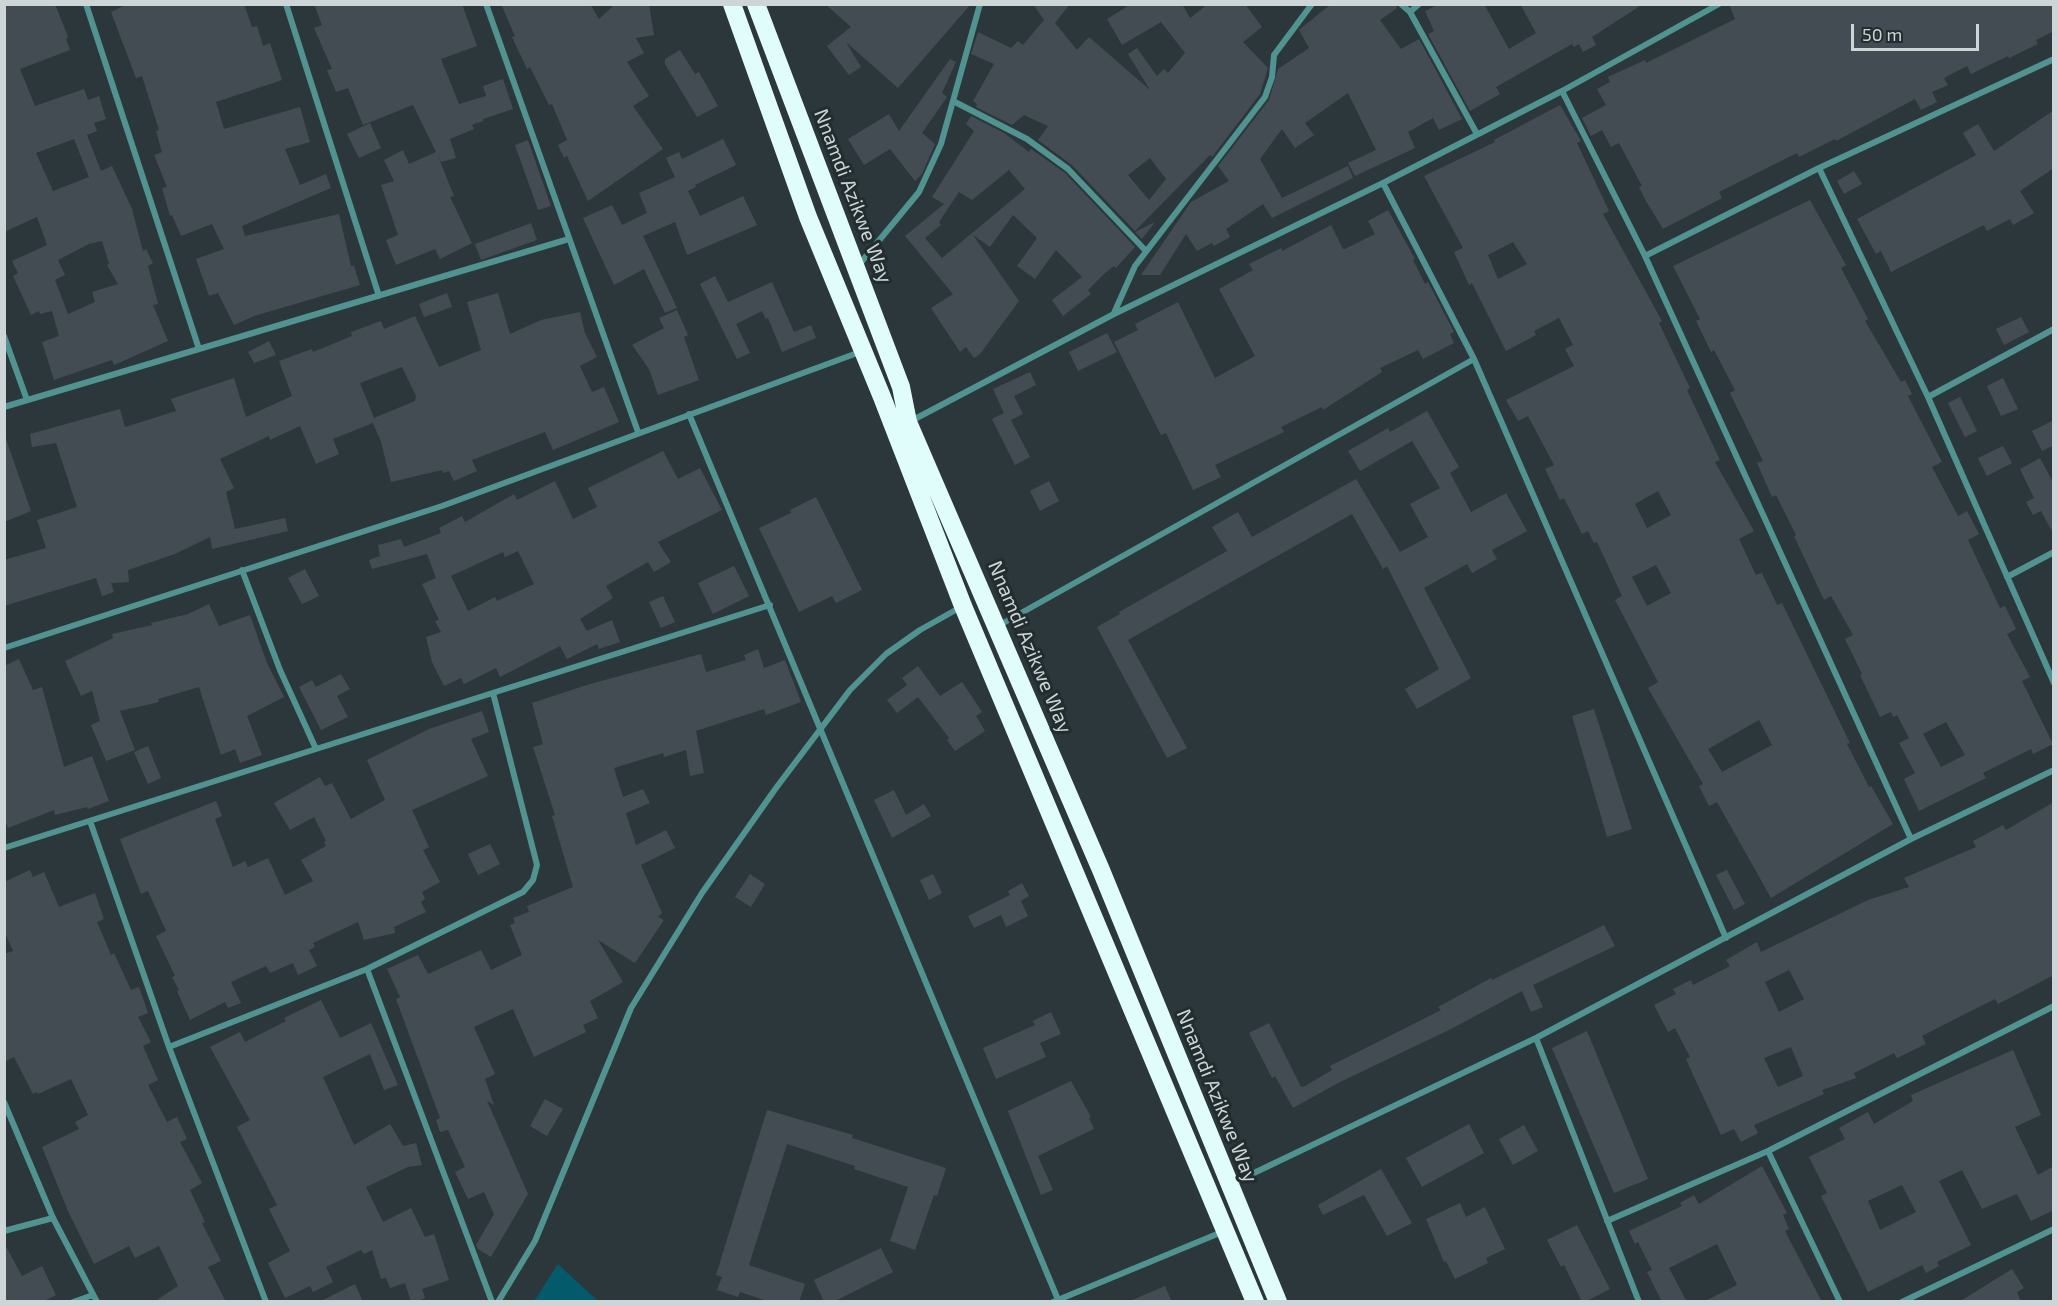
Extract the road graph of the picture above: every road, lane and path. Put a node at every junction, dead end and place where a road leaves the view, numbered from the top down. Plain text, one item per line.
1 (86, 4) edge
2 (286, 4) edge
3 (486, 4) edge
4 (732, 4) edge
5 (756, 4) edge
6 (980, 4) edge
7 (1312, 4) edge
8 (1401, 4) edge
9 (1419, 4) edge
10 (1719, 4) edge
11 (1410, 12) junction
12 (2054, 59) edge
13 (1562, 91) junction
14 (953, 101) junction
15 (1477, 134) junction
16 (1819, 168) junction
17 (1383, 183) junction
18 (569, 239) junction
19 (1146, 251) junction
20 (1645, 256) junction
21 (857, 268) junction
22 (379, 296) junction
23 (1114, 314) junction
24 (2054, 329) edge
25 (4, 336) edge
26 (199, 349) junction
27 (863, 350) junction
28 (1474, 359) junction
29 (1928, 397) junction
30 (27, 400) junction
31 (4, 407) edge
32 (689, 414) junction
33 (908, 422) junction
34 (638, 432) junction
35 (2054, 552) edge
36 (242, 570) junction
37 (2007, 577) junction
38 (770, 605) junction
39 (963, 606) junction
40 (995, 627) junction
41 (4, 648) edge
42 (2054, 683) edge
43 (493, 693) junction
44 (820, 729) junction
45 (316, 748) junction
46 (2054, 770) edge
47 (90, 821) junction
48 (1911, 839) junction
49 (4, 848) edge
50 (1726, 938) junction
51 (368, 969) junction
52 (2054, 1006) edge
53 (1536, 1038) junction
54 (169, 1047) junction
55 (4, 1102) edge
56 (1768, 1151) junction
57 (1229, 1185) junction
58 (53, 1218) junction
59 (1607, 1221) junction
60 (2054, 1229) edge
61 (1226, 1230) junction
62 (4, 1231) edge
63 (95, 1298) edge
64 (1057, 1301) edge
65 (73, 1302) edge
66 (266, 1302) edge
67 (492, 1302) edge
68 (498, 1302) edge
69 (1255, 1302) edge
70 (1278, 1302) edge
71 (1639, 1302) edge
72 (1840, 1302) edge
73 (1902, 1302) edge

1 - 26 street
2 - 22 street
3 - 18 street
4 - 27 highway
5 - 21 highway, Nnamdi Azikwe Way
6 - 14 street
7 - 19 street
8 - 11 street
9 - 11 street
10 - 13 street
11 - 15 street
12 - 16 street
13 - 15 street
13 - 20 street
14 - 19 street
14 - 21 street
15 - 17 street
16 - 20 street
16 - 29 street
17 - 23 street
17 - 28 street
18 - 22 street
18 - 34 street
19 - 23 street
20 - 48 street
21 - 33 highway, Nnamdi Azikwe Way
22 - 26 street
23 - 33 street
24 - 29 street
25 - 30 street
26 - 30 street
27 - 32 street
27 - 39 highway
28 - 40 street
28 - 50 street
29 - 37 street
30 - 31 street
32 - 34 street
32 - 38 street
33 - 40 highway, Nnamdi Azikwe Way
34 - 36 street
35 - 37 street
36 - 41 street
36 - 45 street
37 - 42 street
38 - 43 street
38 - 44 street
39 - 44 street
39 - 61 highway
40 - 57 highway, Nnamdi Azikwe Way
43 - 45 street
43 - 51 street
44 - 64 street
44 - 68 street
45 - 47 street
46 - 48 street
47 - 49 street
47 - 54 street
48 - 50 street
50 - 53 street
51 - 54 street
51 - 67 street
52 - 56 street
53 - 57 street
53 - 59 street
54 - 66 street
55 - 58 street
56 - 59 street
56 - 72 street
57 - 70 highway, Nnamdi Azikwe Way
58 - 62 street
58 - 63 street
59 - 71 street
60 - 73 street
61 - 64 street
61 - 69 highway
63 - 65 street

